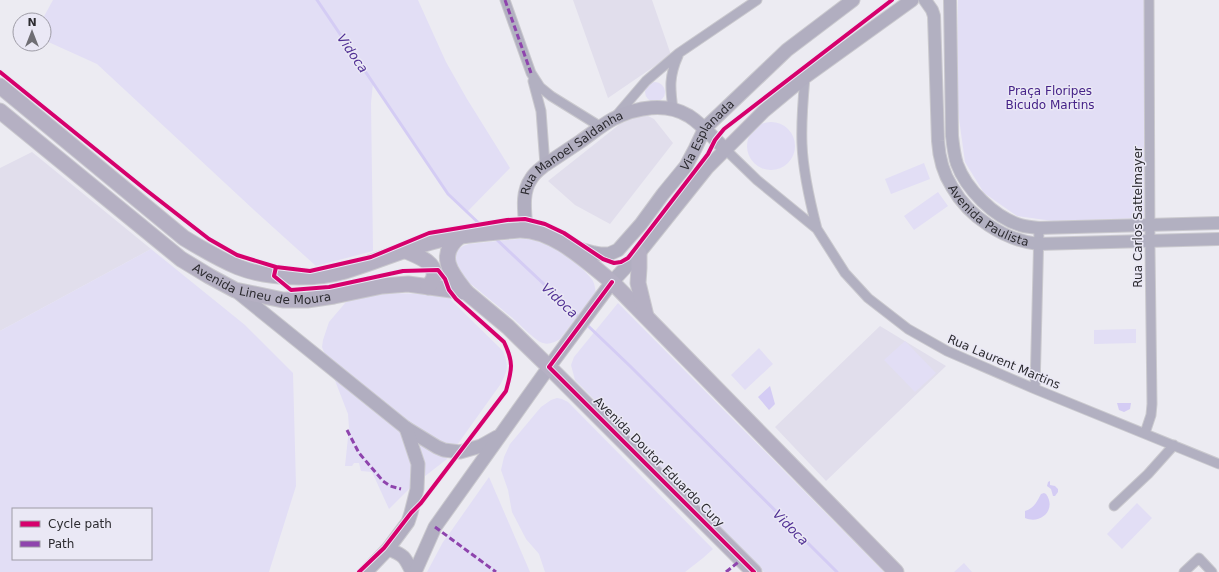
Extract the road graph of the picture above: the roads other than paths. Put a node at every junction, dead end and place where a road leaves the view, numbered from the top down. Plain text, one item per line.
1 (505, 0) edge
2 (757, 0) edge
3 (853, 0) edge
4 (912, 0) edge
5 (925, 0) edge
6 (950, 0) edge
7 (1149, 0) edge
8 (679, 53) junction
9 (531, 73) junction
10 (805, 77) junction
11 (0, 86) edge
12 (673, 109) junction
13 (0, 111) edge
14 (614, 119) junction
15 (601, 127) junction
16 (705, 128) junction
17 (725, 149) junction
18 (545, 165) junction
19 (1219, 223) edge
20 (1150, 225) junction
21 (1039, 228) junction
22 (816, 229) junction
23 (522, 230) junction
24 (462, 236) junction
25 (1219, 239) edge
26 (1150, 241) junction
27 (1038, 244) junction
28 (565, 245) junction
29 (404, 250) junction
30 (639, 253) junction
31 (612, 282) junction
32 (428, 287) junction
33 (235, 290) junction
34 (466, 292) junction
35 (646, 317) junction
36 (550, 367) junction
37 (1034, 389) junction
38 (406, 428) junction
39 (1145, 433) junction
40 (501, 435) junction
41 (1174, 445) junction
42 (1219, 464) edge
43 (1114, 506) dead end
44 (388, 548) junction
45 (366, 572) edge
46 (412, 572) edge
47 (415, 572) edge
48 (754, 572) edge
49 (896, 572) edge
50 (1184, 572) edge
51 (1212, 572) edge

1 - 9 street
2 - 8 street, Rua Manoel Saldanha
3 - 16 main road, Via Esplanada
4 - 10 main road
5 - 27 street, Avenida Paulista
6 - 21 street, Avenida Paulista
7 - 20 street, Rua Carlos Sattelmayer
8 - 12 street
8 - 14 street, Rua Manoel Saldanha
9 - 15 street
9 - 18 street
10 - 17 main road
10 - 22 street, Rua Laurent Martins
11 - 29 main road, Avenida Lineu de Moura
12 - 14 main road
12 - 16 main road
13 - 33 main road, Avenida Lineu de Moura
14 - 15 main road, Rua Manoel Saldanha
15 - 18 main road, Rua Manoel Saldanha
16 - 17 main road
16 - 28 main road, Via Esplanada
17 - 22 street, Rua Laurent Martins
17 - 30 main road
18 - 23 main road, Rua Manoel Saldanha
19 - 20 street, Avenida Paulista
20 - 21 street, Avenida Paulista
20 - 26 street, Rua Carlos Sattelmayer
21 - 27 street
22 - 37 street, Rua Laurent Martins
23 - 24 main road
23 - 28 main road
24 - 29 main road, Avenida Lineu de Moura
24 - 34 main road
25 - 26 street, Avenida Paulista
26 - 27 street, Avenida Paulista
26 - 39 street, Rua Carlos Sattelmayer
27 - 37 street
28 - 31 main road
29 - 32 main road
30 - 31 main road
30 - 35 main road
31 - 35 main road
31 - 36 main road
32 - 33 main road, Avenida Lineu de Moura
32 - 34 main road, Avenida Lineu de Moura
33 - 38 main road
34 - 36 main road
35 - 49 main road
36 - 40 main road
36 - 48 main road, Avenida Doutor Eduardo Cury
37 - 39 street, Rua Laurent Martins
38 - 40 main road
38 - 44 main road
39 - 41 street, Rua Laurent Martins
40 - 47 main road
41 - 42 street, Rua Laurent Martins
41 - 43 street
44 - 45 main road
44 - 46 main road
50 - 51 street

